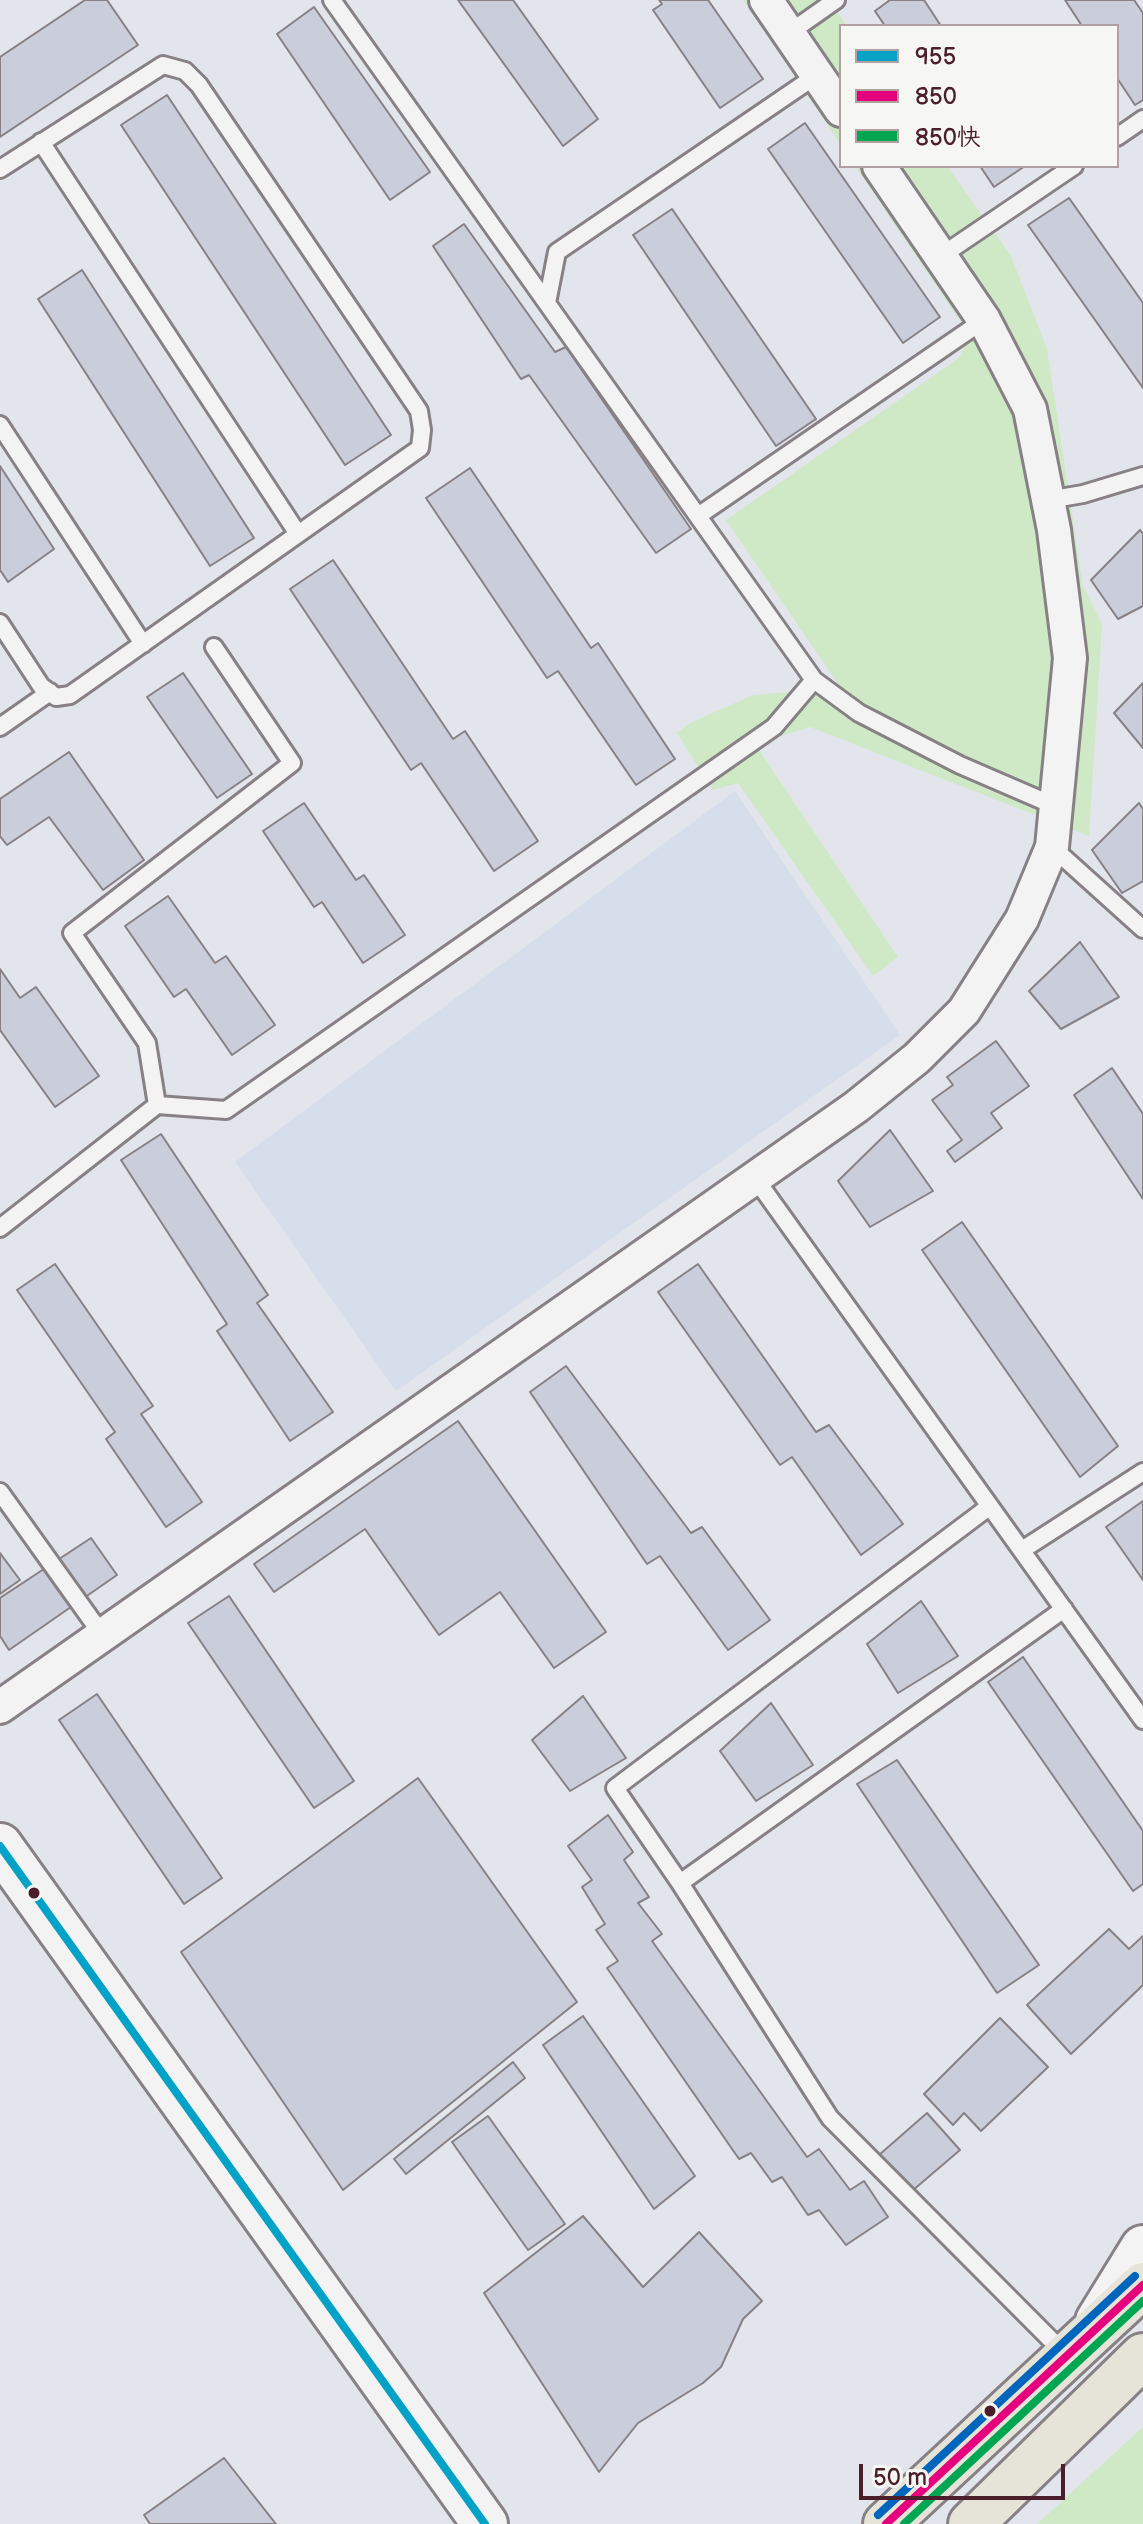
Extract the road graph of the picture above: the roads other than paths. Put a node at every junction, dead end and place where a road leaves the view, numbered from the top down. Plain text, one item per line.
1 (332, 0) edge
2 (766, 0) edge
3 (836, 0) edge
4 (789, 33) junction
5 (817, 75) junction
6 (839, 107) edge
7 (1143, 119) edge
8 (1119, 136) edge
9 (41, 142) junction
10 (880, 168) edge
11 (1071, 168) edge
12 (0, 169) edge
13 (941, 256) junction
14 (547, 303) junction
15 (984, 320) junction
16 (0, 425) edge
17 (1143, 476) edge
18 (1048, 500) junction
19 (698, 516) junction
20 (298, 534) junction
21 (0, 623) edge
22 (143, 644) junction
23 (214, 647) dead end
24 (814, 680) junction
25 (50, 692) junction
26 (0, 727) edge
27 (1055, 806) junction
28 (1052, 847) junction
29 (1143, 929) edge
30 (157, 1105) junction
31 (755, 1178) junction
32 (0, 1228) edge
33 (1143, 1472) edge
34 (0, 1492) edge
35 (990, 1506) junction
36 (1022, 1550) junction
37 (1064, 1609) junction
38 (103, 1636) junction
39 (0, 1707) edge
40 (1143, 1720) edge
41 (0, 1846) edge
42 (680, 1883) junction
43 (1143, 2248) edge
44 (1143, 2285) edge
45 (1078, 2345) junction
46 (1137, 2364) edge
47 (485, 2524) edge
48 (886, 2524) edge
49 (971, 2524) edge

1 - 14 lane
2 - 4 street
3 - 4 lane
4 - 5 street
5 - 6 street
5 - 14 lane
7 - 8 lane
9 - 12 lane
9 - 20 lane
9 - 20 lane
10 - 13 street
11 - 13 lane
13 - 15 street
14 - 19 lane
15 - 18 street
15 - 19 lane
16 - 22 lane
17 - 18 lane
18 - 27 street
19 - 24 lane
20 - 22 lane
21 - 25 lane
22 - 25 lane
23 - 30 lane
24 - 27 lane
24 - 30 lane
25 - 26 lane
27 - 28 street
28 - 29 lane
28 - 31 street
30 - 32 lane
31 - 35 lane
31 - 38 street
33 - 36 lane
34 - 38 lane
35 - 36 lane
35 - 42 lane
36 - 37 lane
37 - 40 lane
37 - 42 lane
38 - 39 street
41 - 47 street
42 - 45 lane
43 - 45 street
44 - 45 main road
45 - 48 main road
46 - 49 main road

